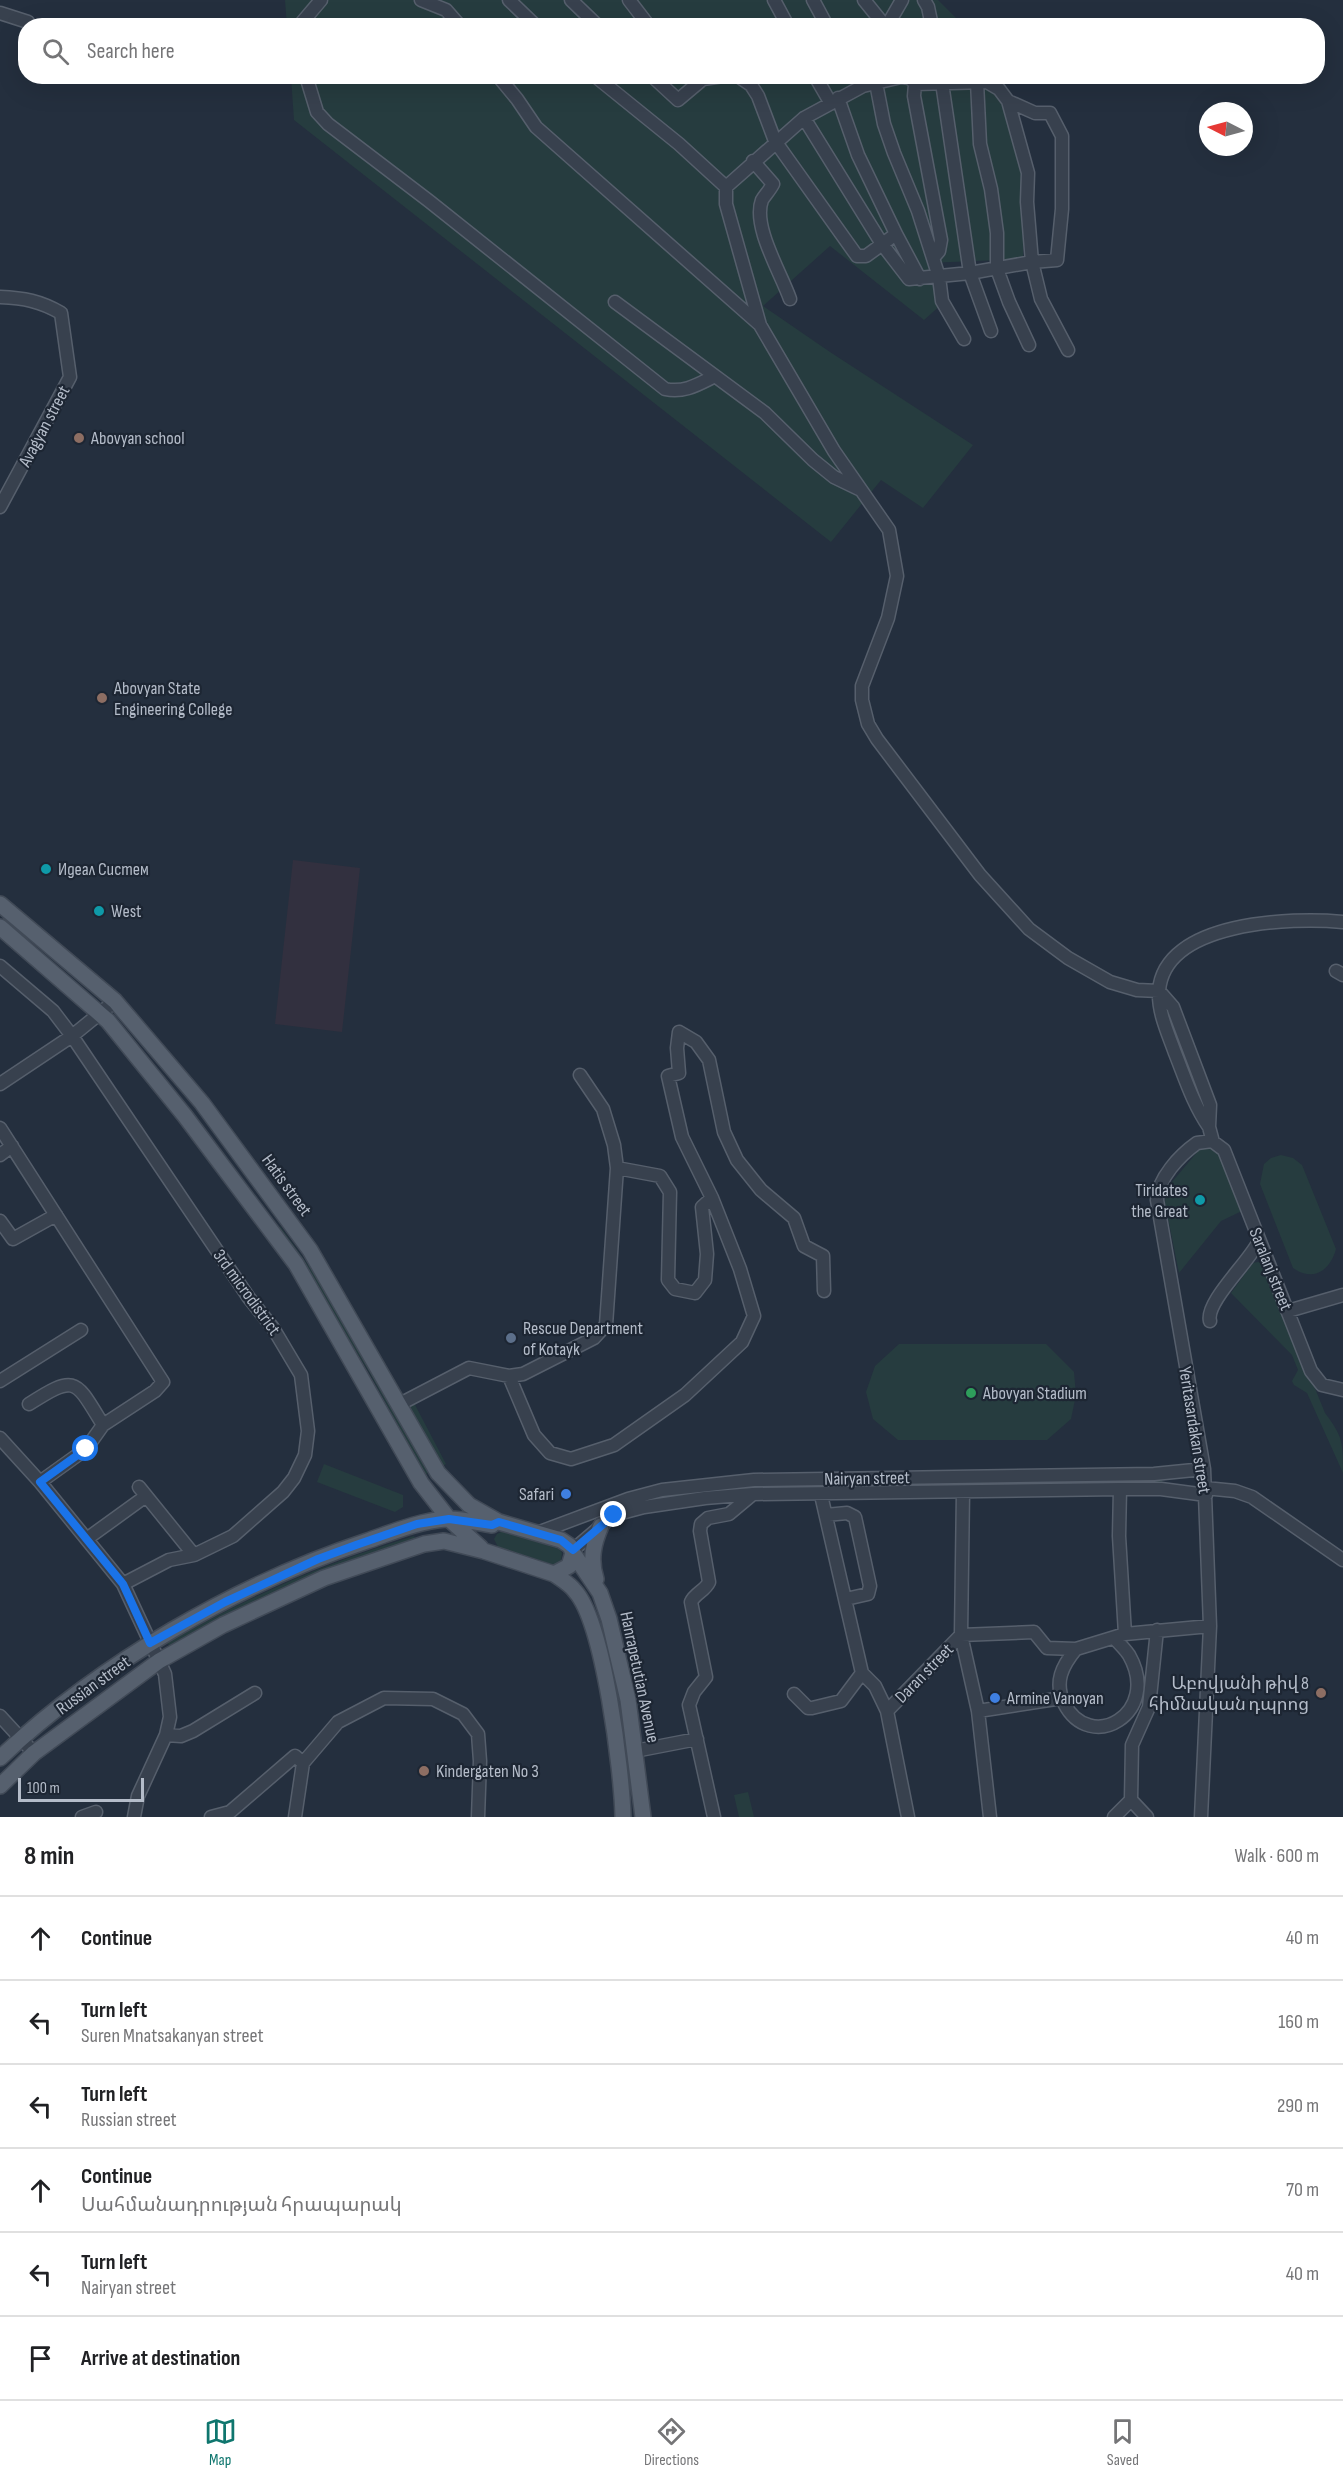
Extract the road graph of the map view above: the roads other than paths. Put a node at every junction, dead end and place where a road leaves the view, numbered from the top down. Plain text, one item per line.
1 (321, 0) edge
2 (422, 0) edge
3 (571, 0) edge
4 (629, 0) edge
5 (774, 0) edge
6 (813, 0) edge
7 (864, 0) edge
8 (902, 0) edge
9 (924, 0) edge
10 (511, 1) edge
11 (0, 13) edge
12 (306, 18) edge
13 (453, 18) edge
14 (528, 18) edge
15 (590, 18) edge
16 (643, 18) edge
17 (784, 18) edge
18 (823, 18) edge
19 (879, 18) edge
20 (891, 18) edge
21 (930, 18) edge
22 (18, 19) edge
23 (308, 84) edge
24 (505, 84) edge
25 (606, 84) edge
26 (661, 84) edge
27 (695, 84) edge
28 (748, 84) edge
29 (822, 84) edge
30 (856, 84) edge
31 (876, 84) edge
32 (915, 84) edge
33 (942, 84) edge
34 (976, 84) edge
35 (994, 84) edge
36 (834, 100) junction
37 (1008, 101) junction
38 (804, 118) junction
39 (775, 141) junction
40 (753, 161) junction
41 (726, 187) junction
42 (896, 234) junction
43 (882, 244) junction
44 (933, 258) junction
45 (1032, 262) junction
46 (998, 268) junction
47 (970, 273) junction
48 (939, 278) junction
49 (920, 279) junction
50 (0, 297) edge
51 (789, 298) dead end
52 (615, 302) dead end
53 (760, 325) junction
54 (991, 331) dead end
55 (964, 339) dead end
56 (1029, 345) dead end
57 (1068, 350) dead end
58 (713, 377) junction
59 (862, 490) junction
60 (0, 507) edge
61 (0, 904) edge
62 (1343, 922) edge
63 (0, 927) edge
64 (0, 966) edge
65 (1159, 991) junction
66 (115, 1001) junction
67 (100, 1013) junction
68 (72, 1036) junction
69 (580, 1075) dead end
70 (0, 1084) edge
71 (0, 1128) edge
72 (1210, 1141) junction
73 (12, 1146) junction
74 (0, 1155) edge
75 (617, 1168) junction
76 (712, 1198) junction
77 (56, 1215) junction
78 (0, 1221) edge
79 (1259, 1240) junction
80 (824, 1291) dead end
81 (1343, 1294) edge
82 (1288, 1311) junction
83 (1210, 1321) dead end
84 (81, 1330) dead end
85 (509, 1376) junction
86 (0, 1381) edge
87 (1343, 1390) edge
88 (29, 1404) dead end
89 (400, 1404) junction
90 (103, 1425) junction
91 (0, 1438) edge
92 (1204, 1469) junction
93 (40, 1482) junction
94 (1120, 1489) junction
95 (963, 1492) junction
96 (1205, 1492) junction
97 (753, 1494) junction
98 (821, 1495) junction
99 (826, 1515) junction
100 (449, 1519) junction
101 (495, 1524) junction
102 (601, 1526) junction
103 (537, 1533) junction
104 (88, 1538) junction
105 (486, 1551) junction
106 (573, 1552) junction
107 (194, 1555) junction
108 (1343, 1560) edge
109 (554, 1574) junction
110 (123, 1584) junction
111 (600, 1593) junction
112 (846, 1599) junction
113 (1210, 1626) junction
114 (1157, 1630) junction
115 (961, 1635) junction
116 (1120, 1636) junction
117 (150, 1643) junction
118 (1076, 1649) junction
119 (159, 1661) junction
120 (862, 1673) junction
121 (255, 1693) dead end
122 (794, 1695) dead end
123 (1062, 1698) junction
124 (888, 1711) junction
125 (978, 1711) junction
126 (0, 1716) edge
127 (166, 1735) junction
128 (21, 1738) junction
129 (698, 1739) junction
130 (635, 1751) junction
131 (34, 1753) junction
132 (0, 1758) edge
133 (303, 1763) junction
134 (0, 1786) edge
135 (1131, 1800) junction
136 (96, 1812) dead end
137 (82, 1817) edge
138 (134, 1817) edge
139 (211, 1817) edge
140 (295, 1817) edge
141 (478, 1817) edge
142 (623, 1817) edge
143 (643, 1817) edge
144 (714, 1817) edge
145 (908, 1817) edge
146 (990, 1817) edge
147 (1114, 1817) edge
148 (1147, 1817) edge
149 (1201, 1817) edge

1 - 12 street
2 - 13 street
3 - 15 street
4 - 16 street
5 - 17 street
6 - 18 street
7 - 19 street
8 - 20 street
9 - 21 street
10 - 14 street
11 - 22 street
23 - 58 street
24 - 53 street
25 - 41 street
26 - 27 street
28 - 39 street
29 - 36 street
30 - 36 street
31 - 44 street
32 - 44 street
33 - 47 street
34 - 46 street
35 - 37 street
36 - 38 street
36 - 42 street
37 - 45 street
37 - 45 street
38 - 39 street
38 - 43 street
39 - 40 street
39 - 43 street
40 - 41 street
40 - 51 street
41 - 53 street
42 - 43 street
42 - 49 street
43 - 49 street
44 - 48 street
45 - 46 street
45 - 57 street
46 - 47 street
46 - 56 street
47 - 48 street
47 - 54 street
48 - 49 street
48 - 55 street
50 - 60 street, Avagyan street
52 - 58 street
53 - 59 street
58 - 59 street
59 - 65 street
61 - 66 main road, Hatis street
62 - 65 street
63 - 67 main road
64 - 68 street, 3rd microdistrict
65 - 72 street
66 - 67 street
66 - 89 main road, Hatis street
67 - 68 street
67 - 100 main road
68 - 70 street
68 - 107 street, 3rd microdistrict
69 - 75 street
71 - 73 street
72 - 79 street, Saralanj street
72 - 92 street, Yeritasardakan street
73 - 74 street
73 - 77 street
75 - 76 street
75 - 85 street
76 - 80 street
76 - 85 street
77 - 78 street
77 - 90 street
79 - 82 street, Saralanj street
79 - 83 street
81 - 82 street
82 - 87 street, Saralanj street
84 - 86 street
85 - 89 street
88 - 90 street
89 - 101 main road, Hatis street
90 - 93 street
91 - 93 street
92 - 96 street, Yeritasardakan street
92 - 103 street, Nairyan street
93 - 104 street
94 - 95 street, Nairyan street
94 - 96 street, Nairyan street
94 - 116 street
95 - 98 street, Nairyan street
95 - 115 street, Daran street
96 - 108 street, Nairyan street
96 - 113 street, Yeritasardakan street
97 - 98 street, Nairyan street
97 - 102 street, Nairyan street
97 - 129 street
98 - 99 street
99 - 112 street
99 - 112 street
100 - 101 main road, Russian street
100 - 105 main road
100 - 117 main road, Russian street
101 - 103 main road
101 - 105 main road
102 - 106 street, Nairyan street
102 - 111 main road
103 - 106 main road
104 - 107 street
104 - 110 street
105 - 109 main road, Russian street
105 - 119 main road, Russian street
106 - 109 main road
106 - 111 main road, Hanrapetutian Avenue
107 - 110 street, 3rd microdistrict
109 - 142 main road, Hanrapetutian Avenue
110 - 117 street
111 - 130 main road, Hanrapetutian Avenue
112 - 120 street
113 - 114 street
113 - 149 street, Yeritasardakan street
114 - 116 street
114 - 135 street
115 - 118 street, Daran street
115 - 124 street, Daran street
115 - 125 street
116 - 118 street
116 - 123 street
117 - 119 street
117 - 128 main road, Russian street
118 - 123 street
119 - 127 street
119 - 131 main road, Russian street
120 - 122 street
120 - 124 street
121 - 127 street
123 - 125 street
124 - 145 street, Daran street
125 - 146 street
126 - 128 street
127 - 138 street
128 - 131 street
128 - 132 main road, Russian street
129 - 130 street
129 - 144 street
130 - 143 main road, Hanrapetutian Avenue
131 - 134 main road, Russian street
133 - 139 street
133 - 140 street
133 - 141 street
135 - 147 street
135 - 148 street
136 - 137 street

